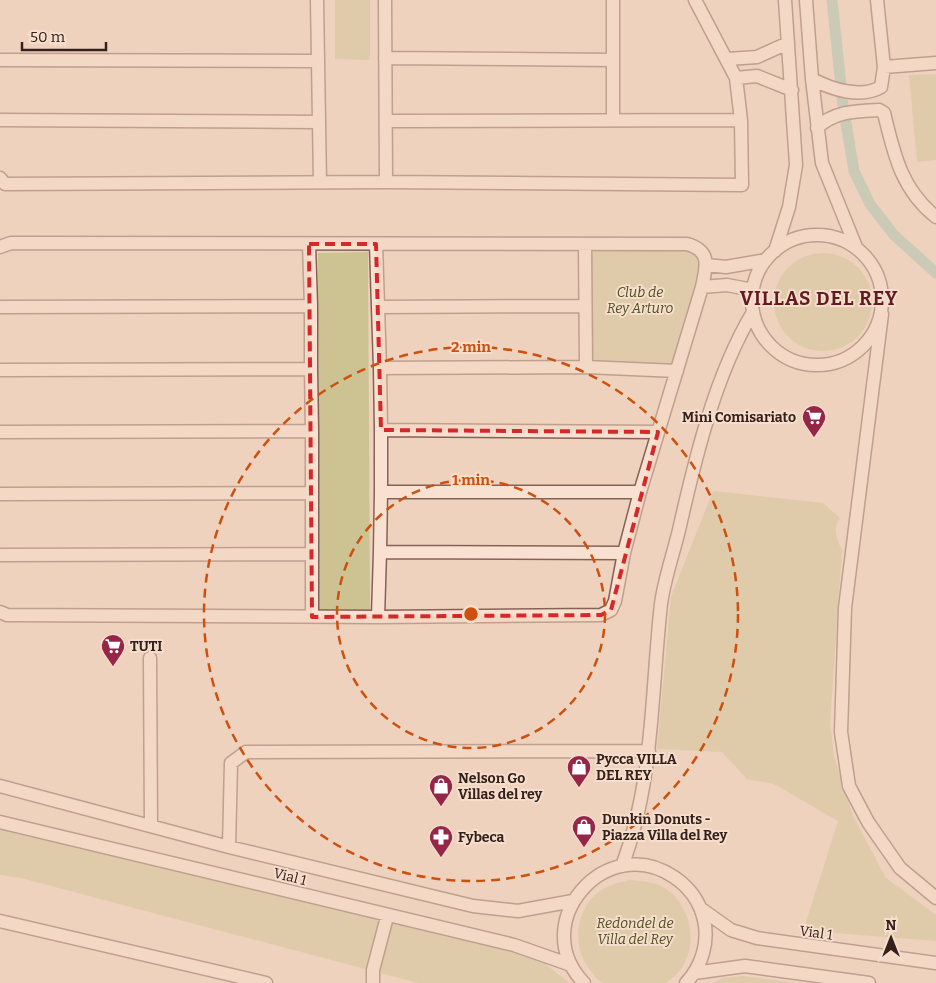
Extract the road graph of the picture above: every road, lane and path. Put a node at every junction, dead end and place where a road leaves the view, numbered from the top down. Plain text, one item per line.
1 (317, 0) edge
2 (385, 0) edge
3 (613, 0) edge
4 (694, 0) edge
5 (785, 0) edge
6 (806, 0) edge
7 (877, 0) edge
8 (788, 43) junction
9 (385, 58) junction
10 (728, 59) junction
11 (0, 60) edge
12 (613, 60) junction
13 (318, 61) junction
14 (936, 63) edge
15 (884, 67) junction
16 (736, 78) junction
17 (812, 79) junction
18 (792, 90) junction
19 (0, 120) edge
20 (614, 120) junction
21 (741, 120) junction
22 (386, 121) junction
23 (319, 122) junction
24 (817, 128) junction
25 (0, 178) edge
26 (320, 182) junction
27 (386, 182) junction
28 (936, 217) edge
29 (309, 244) junction
30 (376, 244) junction
31 (585, 244) junction
32 (0, 247) edge
33 (856, 247) junction
34 (771, 255) junction
35 (706, 266) junction
36 (702, 288) junction
37 (753, 290) junction
38 (311, 306) junction
39 (586, 306) junction
40 (0, 307) edge
41 (378, 307) junction
42 (753, 312) junction
43 (882, 314) junction
44 (586, 367) junction
45 (380, 368) junction
46 (311, 369) junction
47 (0, 370) edge
48 (677, 371) junction
49 (380, 430) junction
50 (312, 431) junction
51 (0, 432) edge
52 (658, 432) junction
53 (380, 492) junction
54 (640, 492) junction
55 (312, 493) junction
56 (0, 494) edge
57 (380, 552) junction
58 (624, 553) junction
59 (312, 554) junction
60 (0, 555) edge
61 (0, 612) edge
62 (312, 617) junction
63 (378, 617) junction
64 (150, 658) dead end
65 (649, 751) junction
66 (0, 786) edge
67 (0, 822) edge
68 (152, 826) junction
69 (229, 847) junction
70 (622, 866) junction
71 (936, 898) edge
72 (573, 901) junction
73 (700, 908) junction
74 (387, 916) junction
75 (0, 921) edge
76 (936, 964) edge
77 (571, 965) junction
78 (690, 978) edge
79 (266, 983) edge
80 (373, 983) edge
81 (584, 983) edge
82 (870, 983) edge

1 - 13 street
2 - 9 street
3 - 12 street
4 - 10 street
5 - 8 street
6 - 17 street
7 - 15 street
8 - 10 street
8 - 18 street
9 - 12 street
9 - 22 street
10 - 16 street
11 - 13 street
12 - 20 street
13 - 23 street
14 - 15 street
15 - 17 street
16 - 18 street
16 - 21 street
17 - 24 street
18 - 34 street
19 - 23 street
20 - 21 street
20 - 22 street
21 - 27 street
22 - 27 street
23 - 26 street
24 - 28 street
24 - 33 street
25 - 26 street
26 - 27 street
29 - 30 street
29 - 32 street
29 - 38 street
30 - 31 street
30 - 41 street
31 - 35 street
31 - 39 street
33 - 34 street
33 - 43 street
34 - 35 street
34 - 37 street
35 - 36 street
36 - 37 street
36 - 48 street
37 - 42 street
38 - 40 street
38 - 46 street
39 - 41 street
39 - 44 street
41 - 45 street
42 - 43 street
42 - 65 street
43 - 71 street
44 - 45 street
44 - 48 street
45 - 49 street
46 - 47 street
46 - 50 street
48 - 52 street
49 - 52 street
49 - 53 street
50 - 51 street
50 - 55 street
52 - 54 street
53 - 54 street
53 - 57 street
54 - 58 street
55 - 56 street
55 - 59 street
57 - 58 street
57 - 63 street
58 - 63 street
59 - 60 street
59 - 62 street
61 - 62 street
62 - 63 street
64 - 68 street
65 - 69 street
65 - 70 street
66 - 68 street, Vial 1
67 - 74 street, Vial 1
68 - 69 street, Vial 1
69 - 72 street, Vial 1
70 - 72 street
70 - 73 street
72 - 77 street
73 - 76 street, Vial 1
73 - 78 street
74 - 77 street, Vial 1
74 - 80 street
75 - 79 street
77 - 81 street
78 - 82 street

